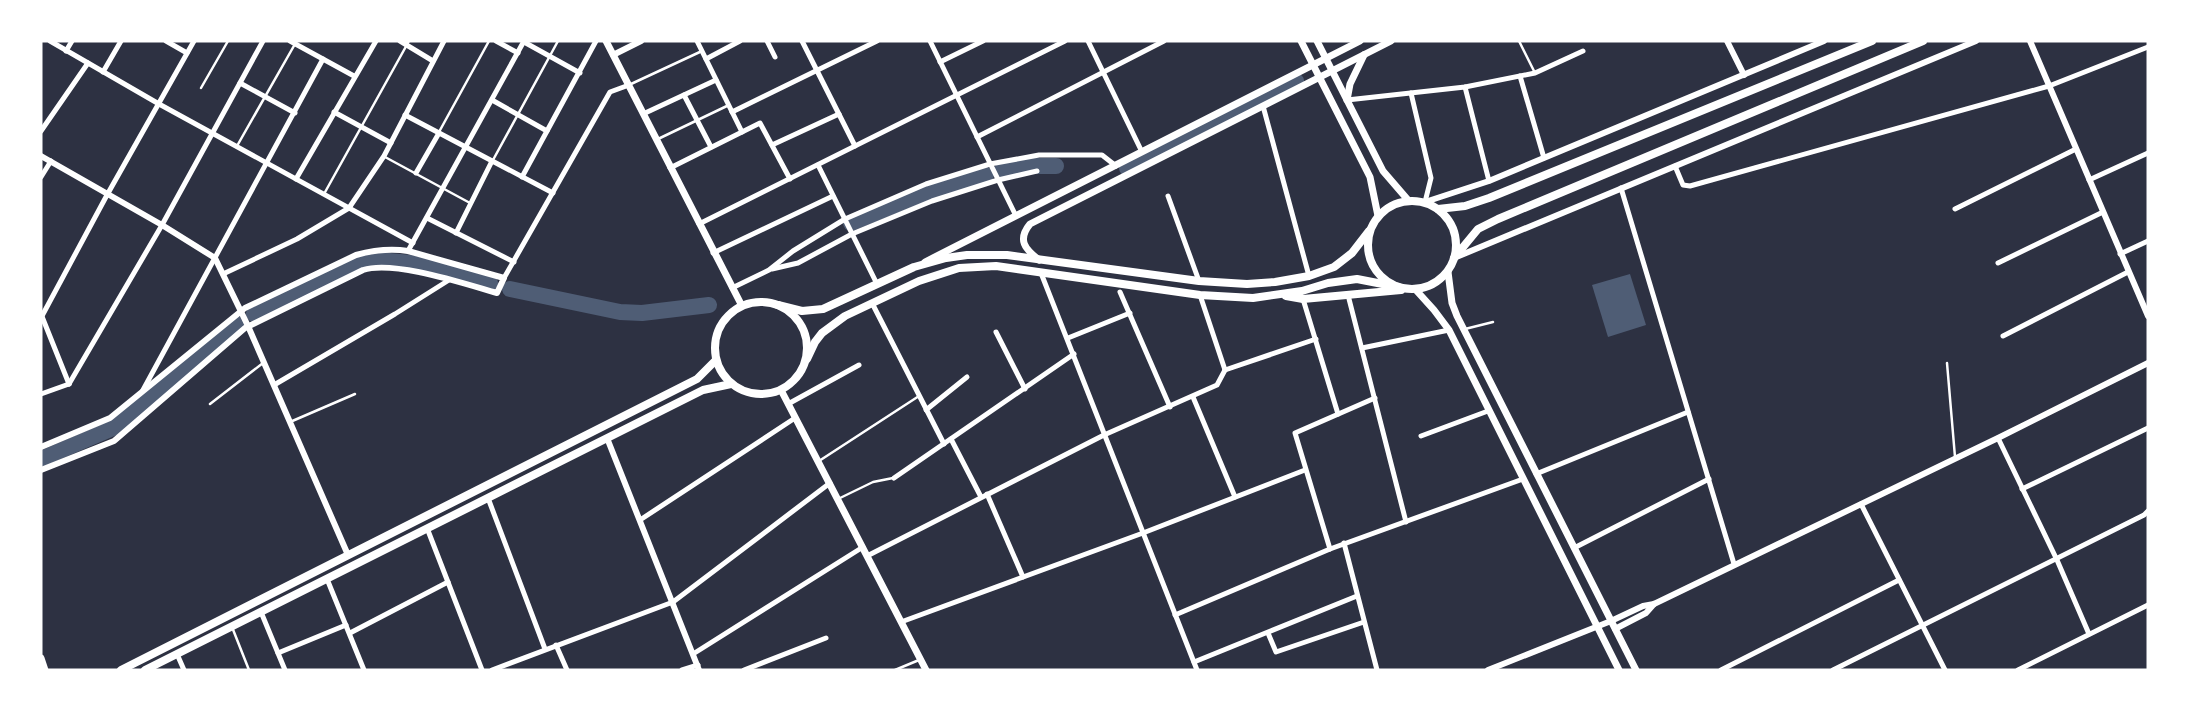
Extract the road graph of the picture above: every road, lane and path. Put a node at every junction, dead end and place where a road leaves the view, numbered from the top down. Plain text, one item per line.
1 (50, 41) edge
2 (72, 41) edge
3 (121, 41) edge
4 (166, 41) edge
5 (194, 41) edge
6 (228, 41) edge
7 (263, 41) edge
8 (376, 41) edge
9 (400, 41) edge
10 (444, 41) edge
11 (489, 41) edge
12 (496, 41) edge
13 (524, 41) edge
14 (558, 41) edge
15 (596, 41) edge
16 (606, 41) edge
17 (613, 41) edge
18 (642, 41) edge
19 (697, 41) edge
20 (740, 41) edge
21 (767, 41) edge
22 (877, 41) edge
23 (930, 41) edge
24 (983, 41) edge
25 (1065, 41) edge
26 (1088, 41) edge
27 (1164, 41) edge
28 (1301, 41) edge
29 (1317, 41) edge
30 (1360, 41) edge
31 (1391, 41) edge
32 (1519, 41) edge
33 (1727, 41) edge
34 (1824, 41) edge
35 (1872, 41) edge
36 (1923, 41) edge
37 (1976, 41) edge
38 (2030, 41) edge
39 (804, 42) edge
40 (298, 43) edge
41 (408, 43) edge
42 (2148, 47) edge
43 (66, 51) junction
44 (702, 51) junction
45 (1583, 51) dead end
46 (187, 53) junction
47 (518, 53) junction
48 (549, 55) junction
49 (613, 55) junction
50 (1364, 55) junction
51 (775, 57) dead end
52 (1326, 58) junction
53 (323, 59) junction
54 (706, 59) junction
55 (433, 61) junction
56 (940, 62) junction
57 (88, 63) junction
58 (1313, 65) junction
59 (817, 71) junction
60 (1332, 71) junction
61 (103, 72) junction
62 (1103, 72) junction
63 (580, 73) junction
64 (1535, 73) junction
65 (1744, 74) junction
66 (354, 76) junction
67 (1520, 76) junction
68 (1320, 78) junction
69 (716, 80) junction
70 (240, 83) junction
71 (629, 85) junction
72 (2049, 86) junction
73 (1465, 87) junction
74 (201, 88) dead end
75 (1411, 93) junction
76 (684, 95) junction
77 (956, 95) junction
78 (266, 96) junction
79 (492, 100) junction
80 (1347, 100) junction
81 (159, 104) junction
82 (729, 105) junction
83 (1263, 106) junction
84 (295, 112) junction
85 (334, 112) junction
86 (732, 112) junction
87 (516, 114) junction
88 (644, 114) junction
89 (839, 114) junction
90 (405, 115) junction
91 (697, 120) junction
92 (362, 127) junction
93 (41, 131) edge
94 (547, 131) junction
95 (742, 132) junction
96 (214, 133) junction
97 (439, 133) junction
98 (977, 137) junction
99 (656, 140) junction
100 (391, 143) junction
101 (772, 145) junction
102 (237, 146) junction
103 (855, 146) junction
104 (466, 147) junction
105 (711, 147) junction
106 (2076, 149) junction
107 (1142, 152) junction
108 (2148, 153) edge
109 (41, 156) edge
110 (384, 156) junction
111 (1544, 158) junction
112 (51, 161) junction
113 (492, 161) junction
114 (266, 163) junction
115 (990, 164) junction
116 (818, 165) junction
117 (1116, 166) junction
118 (1675, 166) junction
119 (670, 168) junction
120 (1037, 171) dead end
121 (416, 173) junction
122 (41, 177) edge
123 (522, 177) junction
124 (1123, 177) junction
125 (296, 179) junction
126 (790, 179) junction
127 (998, 180) junction
128 (2089, 180) junction
129 (1489, 181) junction
130 (443, 188) junction
131 (1621, 188) junction
132 (553, 193) junction
133 (324, 194) junction
134 (107, 195) junction
135 (833, 196) junction
136 (1168, 196) dead end
137 (1408, 200) junction
138 (1426, 202) junction
139 (471, 204) junction
140 (349, 208) junction
141 (1438, 208) junction
142 (1954, 209) dead end
143 (2103, 212) junction
144 (1016, 216) junction
145 (1378, 216) junction
146 (427, 218) junction
147 (845, 219) junction
148 (699, 224) junction
149 (162, 225) junction
150 (1369, 231) junction
151 (456, 233) junction
152 (852, 234) junction
153 (2148, 241) edge
154 (412, 243) junction
155 (408, 250) junction
156 (713, 253) junction
157 (2120, 254) junction
158 (215, 258) junction
159 (1454, 258) junction
160 (1039, 260) junction
161 (514, 262) junction
162 (1998, 263) dead end
163 (914, 267) junction
164 (769, 270) junction
165 (1448, 272) junction
166 (2128, 272) junction
167 (1041, 273) junction
168 (223, 274) junction
169 (1309, 276) junction
170 (504, 278) junction
171 (449, 280) junction
172 (1199, 281) junction
173 (877, 284) junction
174 (1398, 287) junction
175 (732, 288) junction
176 (1413, 289) junction
177 (1120, 292) dead end
178 (1200, 295) junction
179 (1281, 295) junction
180 (1348, 296) junction
181 (1303, 300) junction
182 (872, 303) junction
183 (778, 305) junction
184 (742, 306) junction
185 (241, 311) junction
186 (1130, 313) junction
187 (41, 316) edge
188 (2148, 316) edge
189 (1493, 322) dead end
190 (248, 326) junction
191 (1463, 329) junction
192 (1449, 330) junction
193 (996, 332) dead end
194 (2003, 336) dead end
195 (1068, 338) junction
196 (1316, 339) junction
197 (1362, 348) junction
198 (1074, 354) junction
199 (716, 360) junction
200 (807, 360) junction
201 (264, 362) junction
202 (1947, 363) dead end
203 (2148, 363) edge
204 (859, 365) dead end
205 (1225, 370) junction
206 (967, 377) dead end
207 (68, 384) junction
208 (731, 384) junction
209 (274, 385) junction
210 (1025, 389) junction
211 (781, 390) junction
212 (142, 391) junction
213 (41, 394) edge
214 (355, 394) dead end
215 (919, 396) junction
216 (1193, 397) junction
217 (1375, 398) junction
218 (210, 404) dead end
219 (788, 404) junction
220 (1170, 407) junction
221 (926, 410) junction
222 (1488, 411) junction
223 (1688, 412) junction
224 (1338, 414) junction
225 (796, 418) junction
226 (290, 422) junction
227 (2148, 428) edge
228 (1104, 435) junction
229 (1421, 436) dead end
230 (607, 438) junction
231 (1998, 438) junction
232 (951, 439) junction
233 (944, 444) junction
234 (41, 447) edge
235 (1955, 459) junction
236 (818, 462) junction
237 (41, 470) edge
238 (1305, 470) junction
239 (1536, 474) junction
240 (894, 478) joint
241 (1524, 479) junction
242 (1709, 479) junction
243 (830, 483) junction
244 (2022, 488) junction
245 (987, 494) junction
246 (981, 497) junction
247 (1235, 497) junction
248 (488, 498) junction
249 (838, 499) junction
250 (1861, 504) junction
251 (2146, 513) edge
252 (640, 520) junction
253 (1406, 522) junction
254 (427, 528) junction
255 (1143, 533) junction
256 (1344, 544) junction
257 (862, 547) junction
258 (1574, 548) junction
259 (1330, 549) junction
260 (348, 555) junction
261 (867, 556) junction
262 (2057, 560) junction
263 (1734, 564) junction
264 (1023, 577) junction
265 (327, 579) junction
266 (1899, 580) junction
267 (448, 582) junction
268 (1357, 596) junction
269 (673, 602) junction
270 (1654, 604) junction
271 (2148, 605) edge
272 (261, 612) junction
273 (1175, 614) junction
274 (1611, 621) junction
275 (901, 622) junction
276 (1364, 622) junction
277 (346, 625) junction
278 (1922, 626) junction
279 (232, 627) junction
280 (1598, 627) junction
281 (1615, 629) junction
282 (1268, 632) junction
283 (350, 633) junction
284 (2089, 634) junction
285 (826, 638) dead end
286 (556, 645) junction
287 (545, 649) junction
288 (278, 653) junction
289 (178, 654) junction
290 (693, 654) junction
291 (921, 659) junction
292 (1194, 662) junction
293 (135, 667) edge
294 (698, 668) edge
295 (121, 670) edge
296 (145, 670) edge
297 (184, 670) edge
298 (249, 670) edge
299 (284, 670) edge
300 (364, 670) edge
301 (482, 670) edge
302 (492, 670) edge
303 (567, 670) edge
304 (682, 670) edge
305 (744, 670) edge
306 (895, 670) edge
307 (926, 670) edge
308 (1197, 670) edge
309 (1377, 670) edge
310 (1488, 670) edge
311 (1619, 670) edge
312 (1636, 670) edge
313 (1721, 670) edge
314 (1833, 670) edge
315 (1945, 670) edge
316 (2018, 670) edge

1 - 43 street
2 - 43 street
3 - 61 street
4 - 46 street
5 - 46 street
6 - 74 lane
7 - 70 street
8 - 66 street
9 - 41 street
10 - 55 street
11 - 97 lane
12 - 47 street
13 - 47 street
13 - 48 street
14 - 48 lane
15 - 63 street
16 - 49 main road
17 - 49 main road
18 - 49 street
19 - 44 street
20 - 54 street
21 - 51 street
22 - 59 street
23 - 56 street
24 - 56 street
25 - 77 street
26 - 62 street
27 - 62 street
28 - 58 main road
29 - 52 main road
30 - 52 main road
31 - 50 main road
32 - 64 lane
33 - 65 street
34 - 65 street
35 - 141 main road
36 - 159 main road
37 - 118 street
38 - 72 street
39 - 59 street
40 - 53 street
40 - 78 lane
41 - 55 street
41 - 92 lane
42 - 72 street
43 - 57 street
44 - 54 street
44 - 71 lane
45 - 64 street
46 - 81 street
47 - 79 street
48 - 63 street
48 - 87 lane
49 - 71 main road
50 - 60 main road
50 - 80 main road
52 - 58 main road
52 - 60 main road
53 - 66 street
53 - 84 street
54 - 69 street
55 - 90 street
56 - 77 street
57 - 61 street
57 - 93 street
58 - 68 main road
58 - 107 main road
59 - 86 street
59 - 89 street
60 - 68 main road
60 - 80 main road
61 - 81 street
62 - 98 street
62 - 107 street
63 - 94 street
64 - 67 street
65 - 111 street
66 - 85 street
67 - 73 street
67 - 111 street
68 - 83 main road
68 - 145 main road
69 - 76 street
69 - 82 street
70 - 78 street
70 - 96 street
71 - 88 main road
71 - 132 street
72 - 106 street
72 - 118 street
73 - 75 street
73 - 129 street
75 - 80 street
75 - 138 street
76 - 88 street
76 - 91 street
77 - 98 street
77 - 103 street
78 - 84 street
78 - 102 lane
79 - 87 street
79 - 104 street
80 - 137 main road
81 - 96 street
81 - 134 street
82 - 86 street
82 - 91 lane
83 - 124 main road
83 - 169 street
84 - 114 street
85 - 92 street
85 - 125 street
86 - 95 street
87 - 94 street
87 - 113 lane
88 - 99 main road
89 - 101 street
89 - 103 street
90 - 97 street
90 - 100 street
91 - 99 lane
91 - 105 street
92 - 100 street
92 - 133 lane
94 - 123 street
95 - 101 street
95 - 105 street
96 - 102 street
96 - 149 street
97 - 104 street
97 - 121 street
98 - 115 street
99 - 119 main road
100 - 110 street
101 - 126 street
102 - 114 street
103 - 116 street
104 - 113 street
104 - 130 street
105 - 119 street
106 - 128 street
106 - 142 street
107 - 117 main road
108 - 128 street
109 - 112 street
110 - 121 lane
110 - 140 street
111 - 129 street
112 - 122 street
112 - 134 street
113 - 123 street
113 - 139 street
114 - 125 street
114 - 158 street
115 - 117 street
115 - 127 street
115 - 147 street
116 - 126 street
116 - 135 street
117 - 124 main road
117 - 144 main road
118 - 131 street
119 - 148 main road
120 - 127 street
121 - 130 lane
123 - 132 street
124 - 160 main road
125 - 133 street
126 - 148 street
127 - 144 street
127 - 152 street
128 - 143 street
129 - 138 street
130 - 139 lane
130 - 146 street
131 - 159 street
131 - 223 street
132 - 161 street
133 - 140 street
134 - 149 street
134 - 187 street
135 - 147 street
135 - 156 street
136 - 172 street
137 - 138 main road
137 - 145 main road
138 - 141 main road
139 - 151 street
140 - 154 street
140 - 168 street
141 - 159 main road
143 - 157 street
143 - 162 street
144 - 163 main road
145 - 150 main road
146 - 151 street
146 - 154 street
147 - 152 street
147 - 164 street
148 - 156 main road
149 - 158 street
149 - 207 street
150 - 169 main road
150 - 174 main road
151 - 161 street
152 - 164 street
152 - 173 street
153 - 157 street
154 - 155 street
155 - 170 street
155 - 185 street
156 - 175 main road
157 - 166 street
158 - 168 street
158 - 212 street
159 - 165 main road
160 - 163 main road
160 - 172 main road
161 - 170 street
163 - 173 main road
164 - 175 street
165 - 176 main road
165 - 191 main road
166 - 188 street
166 - 194 street
167 - 178 main road
167 - 182 main road
167 - 195 street
168 - 185 street
169 - 172 main road
170 - 171 street
171 - 190 street
171 - 209 street
173 - 183 main road
174 - 176 main road
174 - 179 main road
175 - 184 main road
176 - 180 main road
176 - 192 main road
177 - 186 street
178 - 179 main road
178 - 205 street
179 - 181 main road
180 - 181 main road
180 - 197 street
181 - 196 street
182 - 200 main road
182 - 215 street
183 - 184 main road
183 - 200 main road
184 - 199 main road
185 - 190 street
185 - 212 street
186 - 195 street
186 - 220 street
187 - 207 street
189 - 191 lane
190 - 201 street
190 - 237 street
191 - 239 main road
192 - 197 street
192 - 222 main road
193 - 210 street
195 - 198 street
196 - 205 street
196 - 224 street
197 - 217 street
198 - 210 street
198 - 228 street
199 - 208 main road
199 - 260 main road
200 - 211 main road
201 - 209 street
201 - 218 lane
202 - 235 lane
203 - 231 street
204 - 219 street
205 - 216 street
206 - 221 street
207 - 213 street
208 - 211 main road
208 - 230 main road
209 - 226 street
210 - 232 street
211 - 219 main road
212 - 234 street
214 - 226 lane
215 - 221 street
215 - 236 lane
216 - 220 street
216 - 247 street
217 - 224 street
217 - 253 street
219 - 225 main road
220 - 228 street
221 - 233 street
222 - 229 street
222 - 241 main road
223 - 239 street
223 - 242 street
224 - 238 street
225 - 236 main road
225 - 252 street
226 - 260 street
227 - 244 street
228 - 245 street
228 - 255 street
230 - 248 main road
230 - 252 street
231 - 235 street
231 - 244 street
232 - 233 street
232 - 246 street
233 - 240 street
235 - 250 street
236 - 243 main road
238 - 247 street
238 - 259 street
239 - 258 main road
240 - 249 lane
241 - 253 street
241 - 280 main road
242 - 258 street
242 - 263 street
243 - 249 main road
243 - 269 street
244 - 262 street
245 - 246 street
245 - 264 street
246 - 261 street
247 - 255 street
248 - 254 main road
248 - 287 street
249 - 257 main road
250 - 263 street
250 - 266 street
251 - 262 street
252 - 269 street
253 - 256 street
254 - 265 main road
254 - 267 street
255 - 264 street
255 - 273 street
256 - 259 street
256 - 268 street
257 - 261 main road
257 - 290 street
258 - 274 main road
259 - 273 street
260 - 293 main road
261 - 275 main road
262 - 278 street
262 - 284 street
263 - 270 street
264 - 275 street
265 - 272 main road
265 - 277 street
266 - 278 street
266 - 313 street
267 - 283 street
267 - 301 street
268 - 276 street
268 - 282 street
269 - 286 street
269 - 290 street
270 - 274 street
270 - 281 street
271 - 284 street
272 - 279 main road
272 - 288 street
273 - 292 street
274 - 280 street
274 - 281 main road
275 - 291 main road
276 - 282 street
276 - 309 street
277 - 283 street
277 - 288 street
278 - 314 street
278 - 315 street
279 - 289 main road
279 - 298 lane
280 - 310 street
280 - 311 main road
281 - 312 main road
282 - 292 street
283 - 300 street
284 - 316 street
285 - 305 street
286 - 287 street
286 - 303 street
287 - 302 street
288 - 299 street
289 - 296 main road
289 - 297 street
290 - 294 street
291 - 306 lane
291 - 307 main road
292 - 308 street
293 - 295 main road
294 - 304 street

